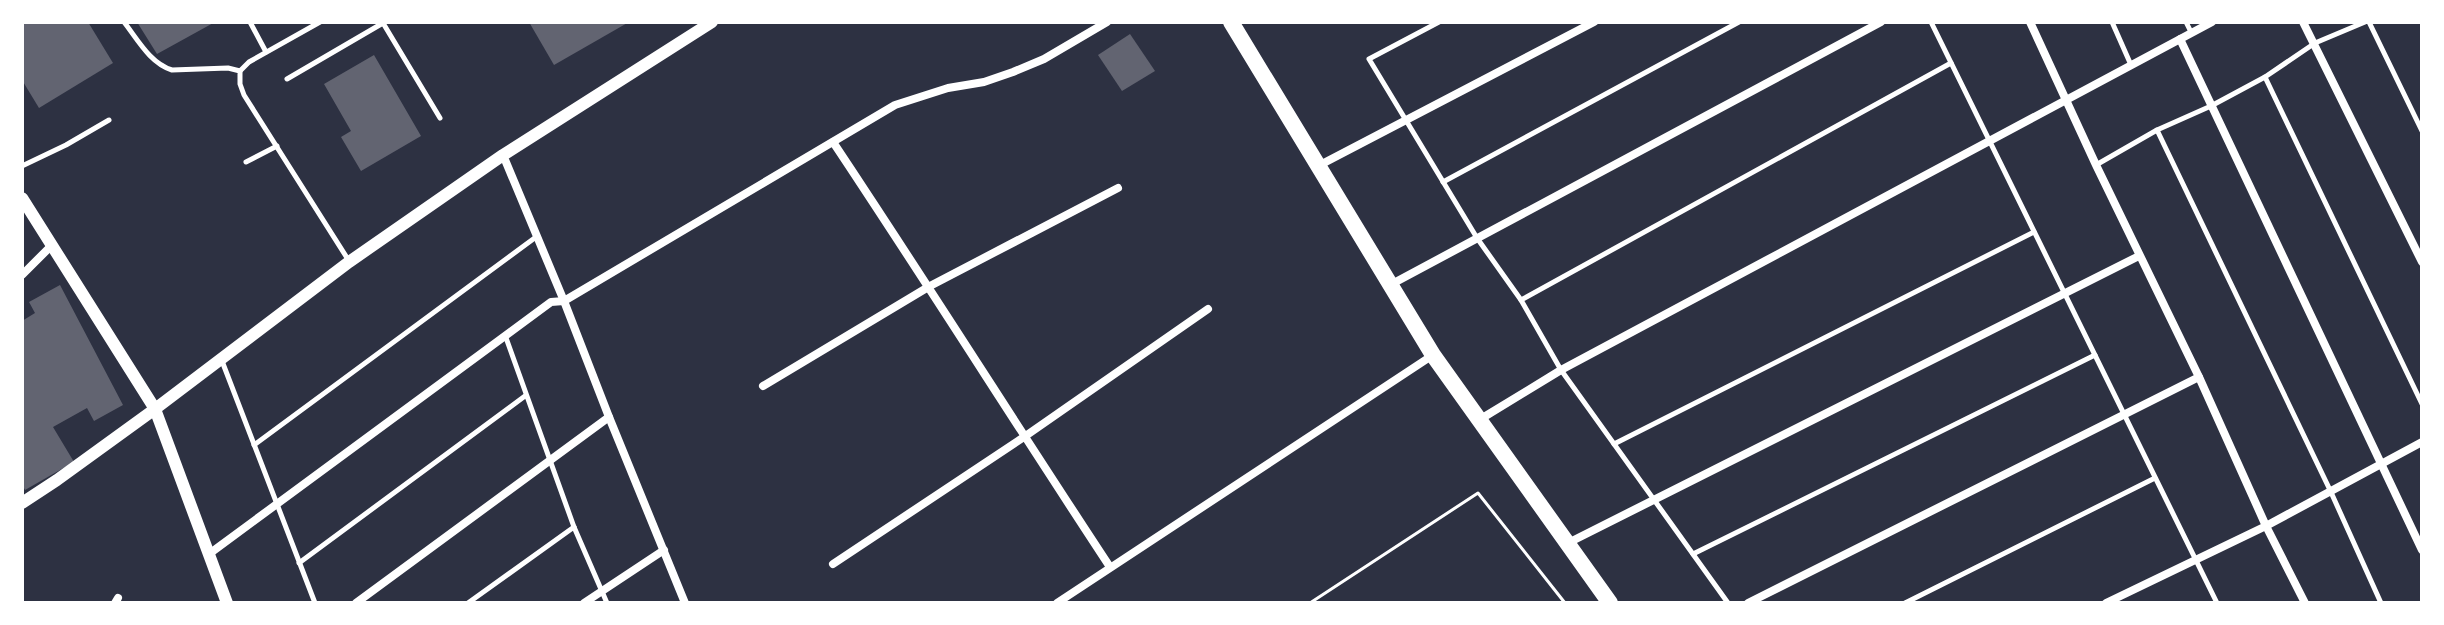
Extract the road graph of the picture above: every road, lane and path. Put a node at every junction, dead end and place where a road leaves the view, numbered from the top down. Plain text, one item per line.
1 (124, 22) edge
2 (250, 22) edge
3 (320, 22) edge
4 (712, 22) edge
5 (1107, 22) edge
6 (1231, 22) edge
7 (1439, 22) edge
8 (1594, 22) edge
9 (1739, 22) edge
10 (1881, 22) edge
11 (1931, 22) edge
12 (2030, 22) edge
13 (2112, 22) edge
14 (2186, 22) edge
15 (2212, 22) edge
16 (2303, 22) edge
17 (2367, 22) edge
18 (383, 23) edge
19 (2192, 33) junction
20 (2180, 39) junction
21 (2315, 43) junction
22 (266, 52) junction
23 (1951, 63) junction
24 (2131, 66) junction
25 (240, 71) junction
26 (2265, 77) junction
27 (287, 79) dead end
28 (2067, 99) junction
29 (2211, 106) junction
30 (440, 118) dead end
31 (109, 120) dead end
32 (1406, 120) junction
33 (2157, 130) junction
34 (2422, 131) edge
35 (833, 142) junction
36 (1990, 142) junction
37 (277, 146) junction
38 (503, 155) junction
39 (246, 162) dead end
40 (2096, 165) junction
41 (22, 166) edge
42 (1317, 166) junction
43 (1443, 182) junction
44 (1118, 188) dead end
45 (22, 198) edge
46 (2034, 232) junction
47 (536, 237) junction
48 (1477, 238) junction
49 (51, 246) junction
50 (2139, 256) junction
51 (349, 262) junction
52 (2422, 262) edge
53 (22, 275) edge
54 (1390, 285) junction
55 (930, 286) junction
56 (2065, 294) junction
57 (1521, 300) junction
58 (564, 301) junction
59 (1208, 309) dead end
60 (504, 335) junction
61 (1433, 355) junction
62 (2095, 355) junction
63 (221, 359) junction
64 (1561, 370) junction
65 (2199, 377) junction
66 (763, 386) dead end
67 (525, 396) junction
68 (2422, 404) edge
69 (155, 409) junction
70 (2124, 415) junction
71 (609, 417) junction
72 (1479, 420) junction
73 (1024, 437) junction
74 (2422, 442) edge
75 (1614, 444) junction
76 (254, 445) junction
77 (549, 460) junction
78 (2382, 462) junction
79 (2155, 478) junction
80 (2330, 490) junction
81 (1654, 500) junction
82 (22, 503) edge
83 (277, 504) junction
84 (2266, 526) junction
85 (574, 527) junction
86 (1566, 544) junction
87 (664, 550) junction
88 (2422, 550) edge
89 (209, 554) junction
90 (1693, 554) junction
91 (2195, 559) junction
92 (299, 563) junction
93 (833, 564) dead end
94 (1110, 567) junction
95 (602, 590) junction
96 (227, 603) edge
97 (315, 603) edge
98 (356, 603) edge
99 (468, 603) edge
100 (584, 603) edge
101 (607, 603) edge
102 (685, 603) edge
103 (1057, 603) edge
104 (1310, 603) edge
105 (1565, 603) edge
106 (1610, 603) edge
107 (1728, 603) edge
108 (1748, 603) edge
109 (1905, 603) edge
110 (2106, 603) edge
111 (2217, 603) edge
112 (2305, 603) edge
113 (2381, 603) edge

1 - 25 lane
2 - 22 lane
3 - 22 lane
4 - 38 street
5 - 35 street
6 - 42 main road
7 - 32 lane
8 - 32 street
9 - 43 lane
10 - 48 street
11 - 23 lane
12 - 28 street
13 - 24 lane
14 - 19 lane
15 - 19 street
16 - 21 street
17 - 21 lane
17 - 34 lane
18 - 27 lane
18 - 30 lane
19 - 20 street
20 - 24 street
20 - 29 street
21 - 26 lane
21 - 52 street
22 - 25 lane
23 - 36 lane
23 - 57 lane
24 - 28 street
25 - 37 lane
26 - 29 lane
26 - 68 lane
28 - 36 street
28 - 40 street
29 - 33 lane
29 - 78 street
31 - 41 lane
32 - 42 street
32 - 43 lane
33 - 40 lane
33 - 80 lane
35 - 55 street
35 - 58 street
36 - 46 lane
36 - 64 street
37 - 39 lane
37 - 51 lane
38 - 47 street
38 - 51 street
40 - 50 street
42 - 54 main road
43 - 48 lane
44 - 55 street
45 - 49 street
46 - 56 lane
46 - 75 lane
47 - 58 street
47 - 76 lane
48 - 54 street
48 - 57 lane
49 - 53 street
49 - 69 street
50 - 56 street
50 - 65 street
51 - 63 street
54 - 61 main road
55 - 66 street
55 - 73 street
56 - 62 lane
56 - 81 street
57 - 64 lane
58 - 60 street
58 - 71 street
59 - 73 street
60 - 67 lane
60 - 83 street
61 - 72 main road
61 - 94 street
62 - 70 lane
62 - 90 lane
63 - 69 street
63 - 76 lane
64 - 72 street
64 - 75 lane
65 - 70 street
65 - 84 street
67 - 77 lane
67 - 92 lane
69 - 82 street
69 - 89 street
70 - 79 lane
70 - 108 street
71 - 77 street
71 - 87 street
72 - 86 main road
73 - 93 street
73 - 94 street
74 - 78 street
75 - 81 lane
76 - 83 lane
77 - 85 lane
77 - 98 street
78 - 80 street
78 - 88 street
79 - 91 lane
79 - 109 lane
80 - 84 street
80 - 113 lane
81 - 86 street
81 - 90 lane
83 - 89 street
83 - 92 lane
84 - 91 street
84 - 112 street
85 - 95 lane
85 - 99 lane
86 - 106 main road
87 - 95 street
87 - 102 street
89 - 96 street
90 - 107 lane
91 - 110 street
91 - 111 lane
92 - 97 lane
94 - 103 street
95 - 100 street
95 - 101 lane
104 - 105 path

